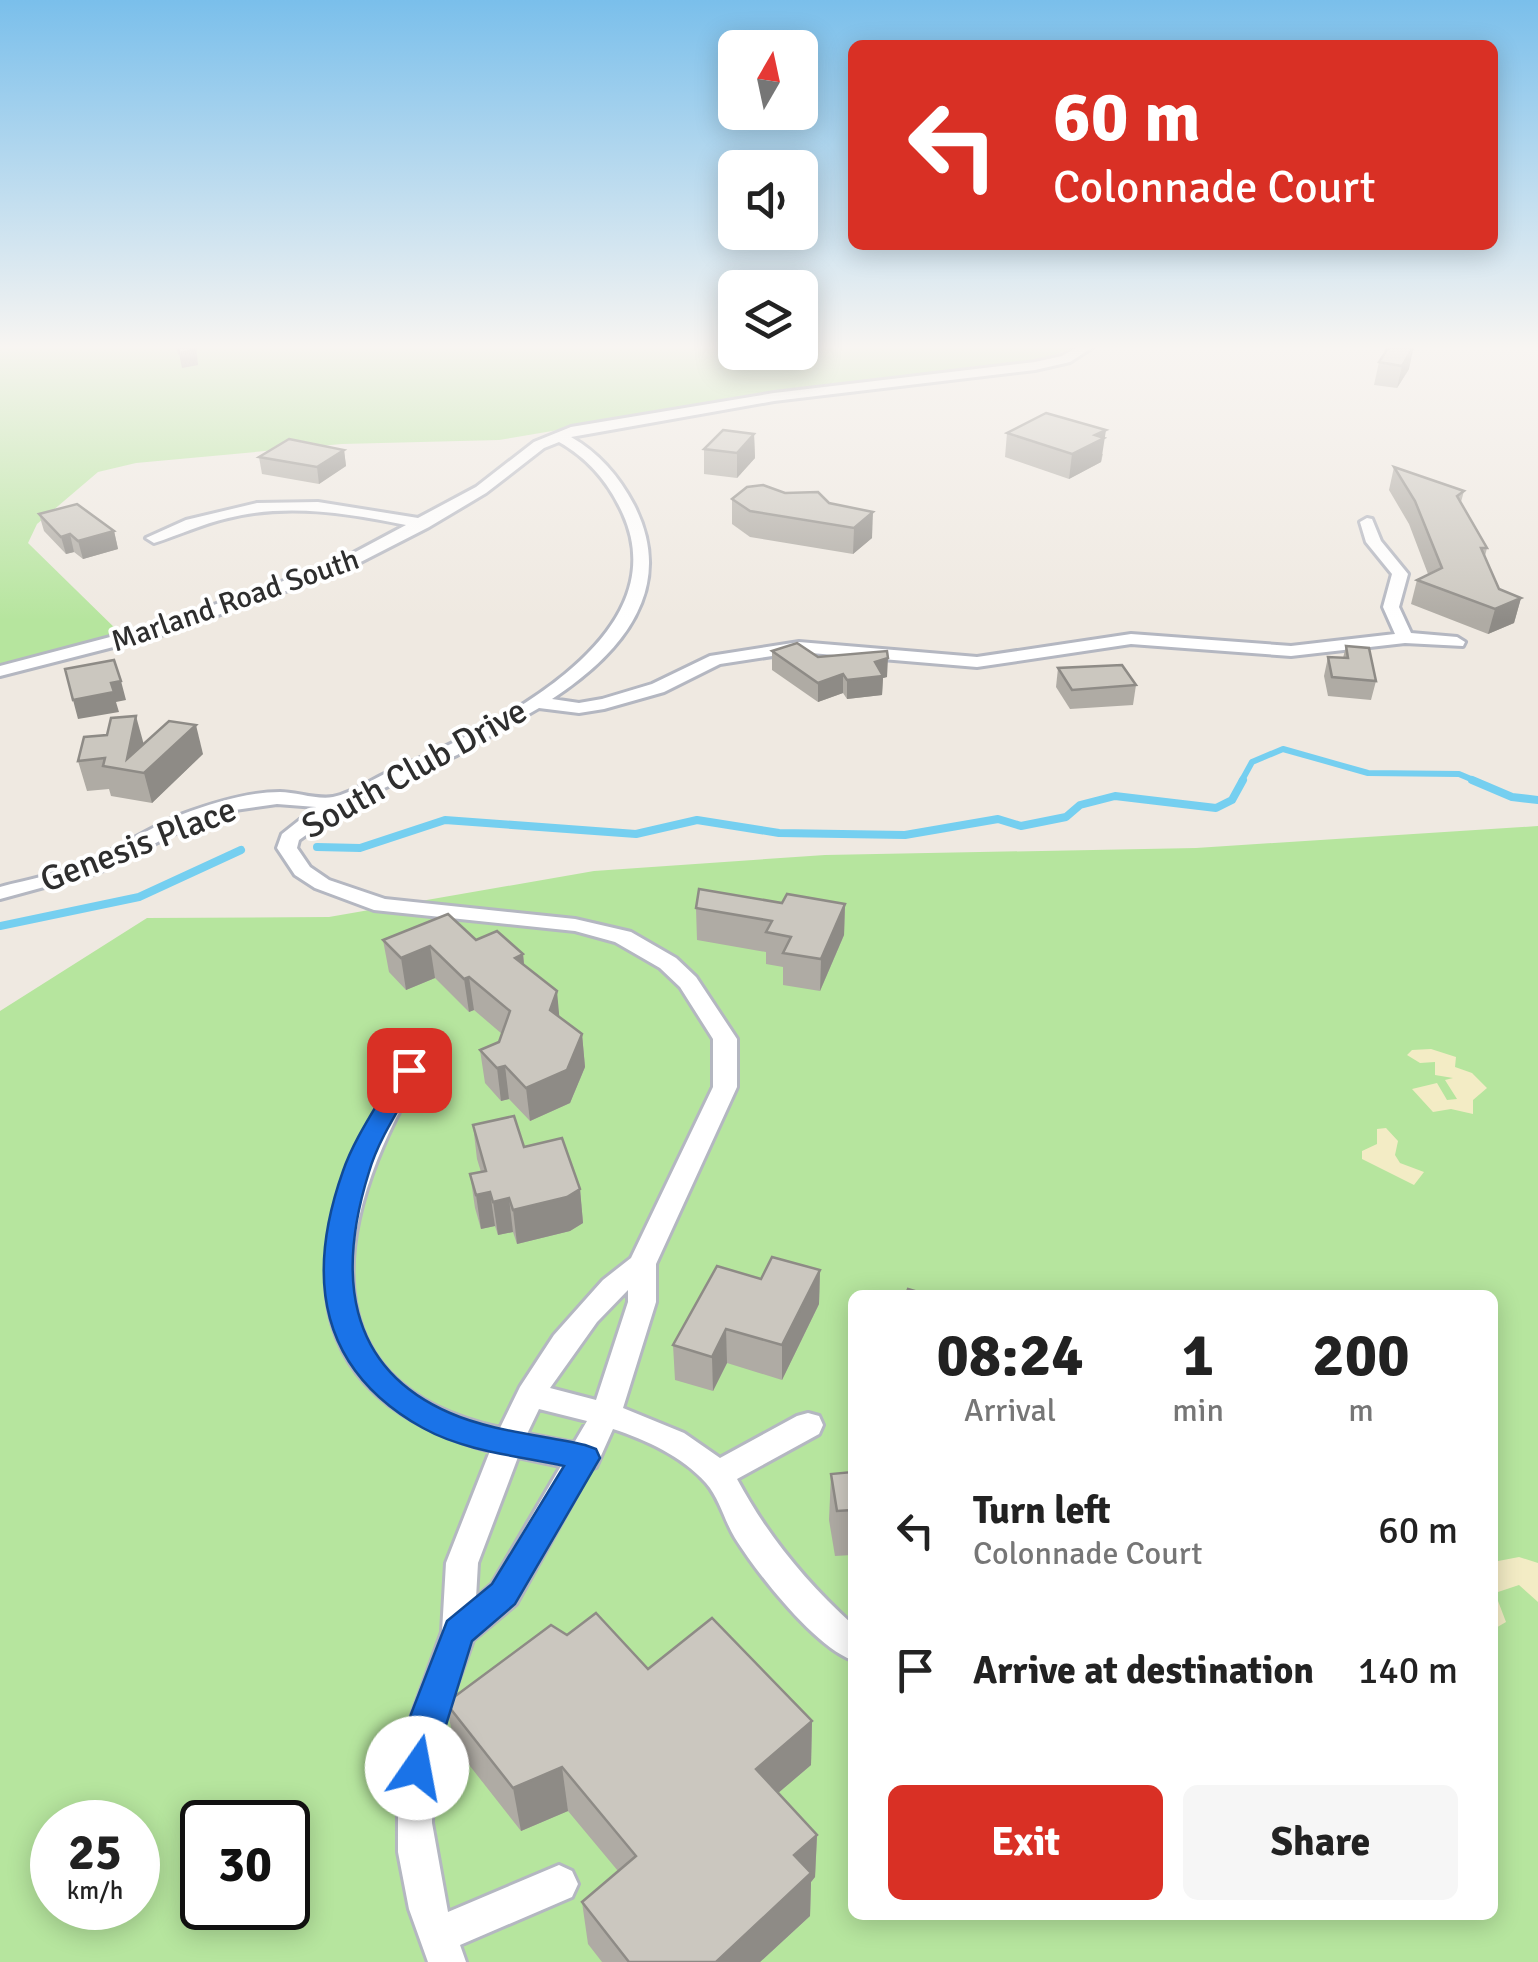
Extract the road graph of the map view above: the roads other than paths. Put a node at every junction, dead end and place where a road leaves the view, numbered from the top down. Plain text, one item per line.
1 (559, 436) edge
2 (558, 437) edge
3 (1367, 522) dead end
4 (424, 524) junction
5 (154, 538) dead end
6 (1405, 638) junction
7 (1458, 642) dead end
8 (0, 671) edge
9 (534, 702) junction
10 (336, 804) junction
11 (0, 893) edge
12 (422, 1052) dead end
13 (642, 1264) junction
14 (530, 1395) junction
15 (606, 1414) junction
16 (808, 1426) dead end
17 (507, 1441) junction
18 (585, 1458) junction
19 (718, 1474) junction
20 (458, 1632) junction
21 (848, 1642) edge
22 (559, 1884) dead end
23 (443, 1948) edge

1 - 9 street, South Club Drive
2 - 4 street, Marland Road South
3 - 6 street
4 - 5 street
4 - 8 street, Marland Road South
6 - 7 street
6 - 9 street
9 - 10 street, South Club Drive
10 - 11 street, Genesis Place
10 - 13 street, South Club Drive
12 - 17 street
13 - 14 street, South Club Drive
13 - 15 street, South Club Drive
14 - 15 street
14 - 17 street, South Club Drive
15 - 18 street, South Club Drive
15 - 19 street
16 - 19 street
17 - 18 street
17 - 20 street, South Club Drive
18 - 20 street, South Club Drive
19 - 21 street
20 - 23 street, South Club Drive
22 - 23 street

